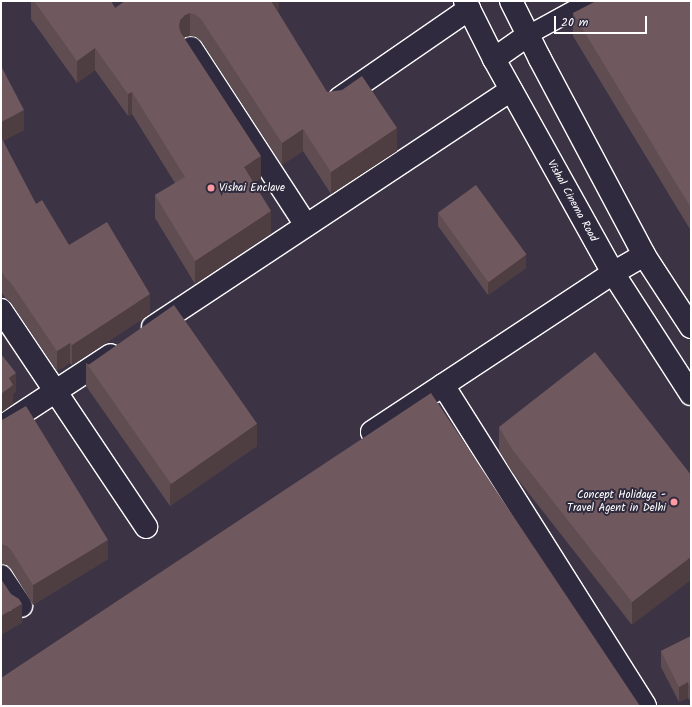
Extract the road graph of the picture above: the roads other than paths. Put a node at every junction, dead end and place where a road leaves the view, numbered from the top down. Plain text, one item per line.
1 (511, 1) edge
2 (590, 1) edge
3 (467, 5) edge
4 (528, 35) junction
5 (191, 48) edge
6 (494, 59) junction
7 (511, 90) junction
8 (335, 102) edge
9 (306, 225) junction
10 (644, 255) junction
11 (612, 273) junction
12 (1, 310) edge
13 (691, 327) edge
14 (443, 385) junction
15 (55, 392) junction
16 (691, 394) edge
17 (1, 427) edge
18 (357, 443) edge
19 (146, 527) dead end
20 (1, 576) edge
21 (21, 606) edge
22 (645, 706) edge

1 - 4 street
2 - 4 lane
3 - 6 street, Vishal Cinema Road
3 - 8 street
4 - 6 street
4 - 10 street
5 - 9 street
6 - 7 street, Vishal Cinema Road
7 - 9 street
7 - 11 street, Vishal Cinema Road
9 - 15 street
10 - 11 street
10 - 13 street
11 - 14 street
11 - 16 street, Vishal Cinema Road
12 - 15 street
14 - 18 street
14 - 22 street
15 - 17 street
15 - 19 street
20 - 21 street

